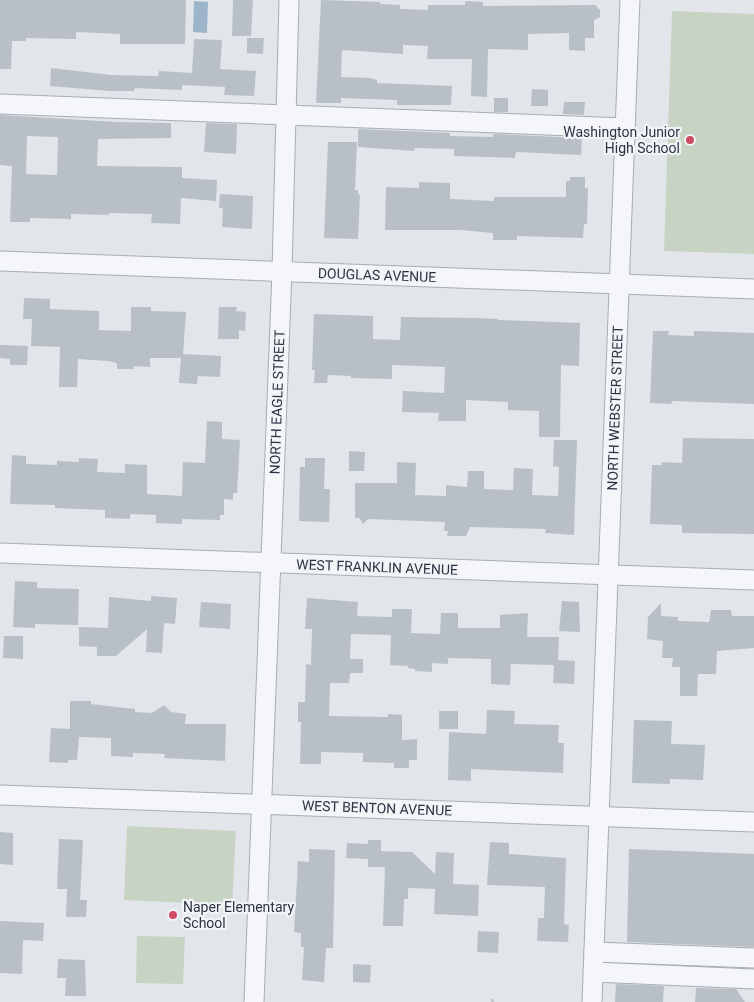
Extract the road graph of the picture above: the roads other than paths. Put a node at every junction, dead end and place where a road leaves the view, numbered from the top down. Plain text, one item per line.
1 (289, 0) edge
2 (630, 0) edge
3 (0, 104) edge
4 (285, 114) junction
5 (625, 128) junction
6 (0, 261) edge
7 (282, 271) junction
8 (620, 284) junction
9 (754, 288) edge
10 (0, 553) edge
11 (271, 564) junction
12 (608, 575) junction
13 (754, 580) edge
14 (0, 795) edge
15 (261, 804) junction
16 (600, 816) junction
17 (754, 822) edge
18 (594, 952) junction
19 (754, 958) edge
20 (593, 972) junction
21 (754, 979) edge
22 (254, 1002) edge
23 (592, 1002) edge

1 - 4 street, NORTH EAGLE STREET
2 - 5 street, NORTH WEBSTER STREET
3 - 4 street
4 - 5 street
4 - 7 street, NORTH EAGLE STREET
5 - 8 street, NORTH WEBSTER STREET
6 - 7 street, DOUGLAS AVENUE
7 - 8 street, DOUGLAS AVENUE
7 - 11 street, NORTH EAGLE STREET
8 - 9 street, DOUGLAS AVENUE
8 - 12 street, NORTH WEBSTER STREET
10 - 11 street, WEST FRANKLIN AVENUE
11 - 12 street, WEST FRANKLIN AVENUE
11 - 15 street, NORTH EAGLE STREET
12 - 13 street, WEST FRANKLIN AVENUE
12 - 16 street, NORTH WEBSTER STREET
14 - 15 street, WEST BENTON AVENUE
15 - 16 street, WEST BENTON AVENUE
15 - 22 street, NORTH EAGLE STREET
16 - 17 street, WEST BENTON AVENUE
16 - 18 street, NORTH WEBSTER STREET
18 - 19 street
18 - 20 street, NORTH WEBSTER STREET
20 - 21 street
20 - 23 street, NORTH WEBSTER STREET

